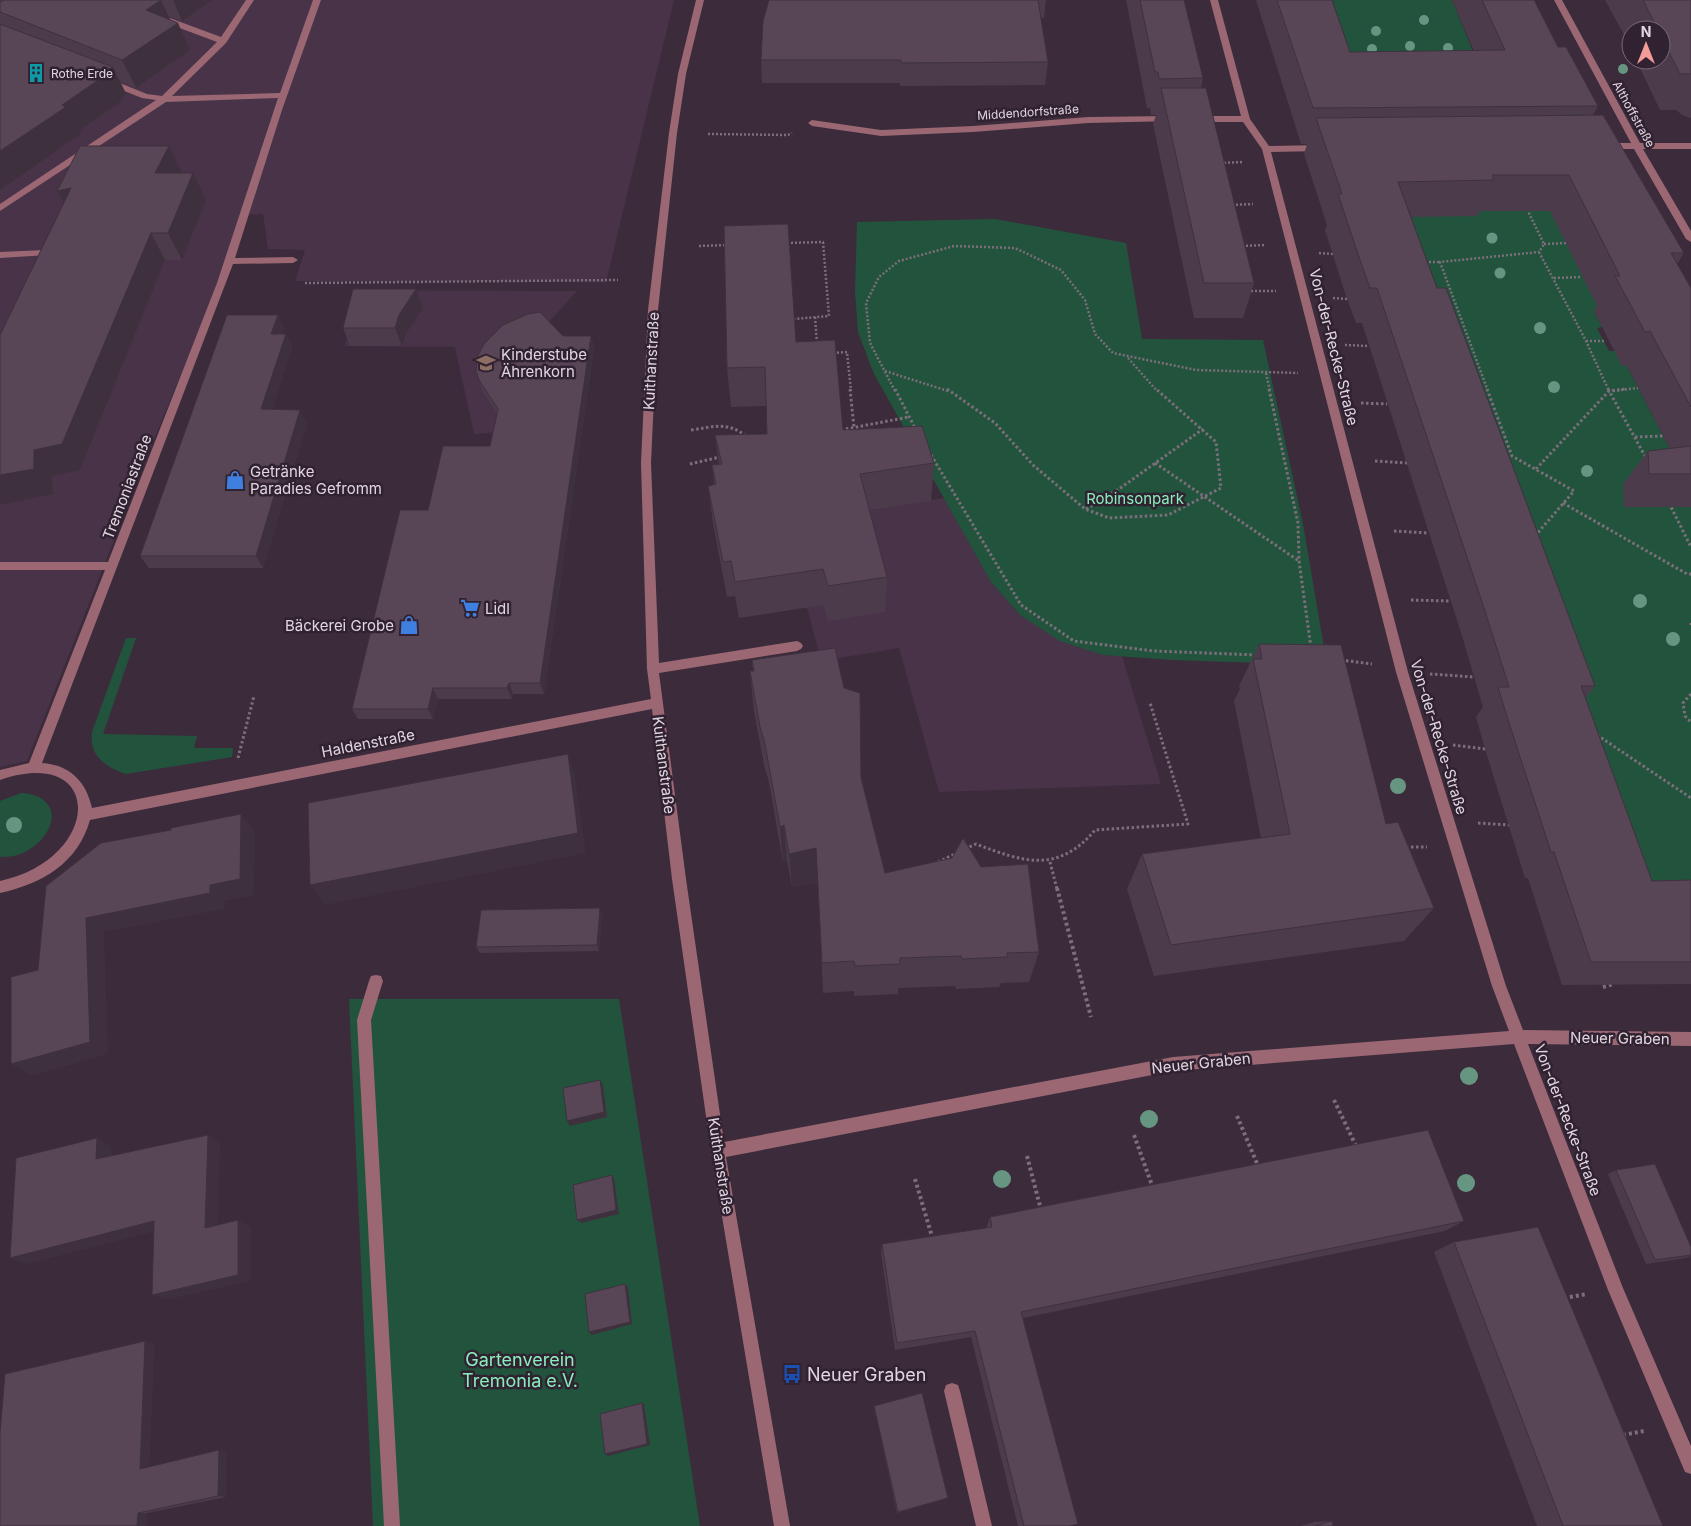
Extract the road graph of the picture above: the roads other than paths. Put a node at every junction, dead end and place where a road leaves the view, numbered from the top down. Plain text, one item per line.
1 (250, 0) edge
2 (317, 0) edge
3 (700, 0) edge
4 (1214, 0) edge
5 (1558, 0) edge
6 (159, 17) edge
7 (223, 41) junction
8 (101, 79) edge
9 (283, 95) junction
10 (164, 99) junction
11 (1176, 119) edge
12 (1186, 119) edge
13 (1246, 119) junction
14 (812, 123) dead end
15 (1590, 146) edge
16 (1637, 146) junction
17 (1691, 146) edge
18 (1333, 148) edge
19 (1266, 149) junction
20 (0, 208) edge
21 (1691, 239) edge
22 (46, 253) edge
23 (0, 255) edge
24 (294, 260) dead end
25 (229, 261) junction
26 (0, 566) edge
27 (113, 566) junction
28 (797, 646) dead end
29 (653, 669) junction
30 (656, 703) junction
31 (34, 767) junction
32 (0, 775) edge
33 (85, 815) junction
34 (0, 887) edge
35 (376, 981) dead end
36 (1519, 1037) junction
37 (1691, 1039) edge
38 (718, 1152) junction
39 (952, 1391) dead end
40 (1691, 1466) edge
41 (392, 1526) edge
42 (782, 1526) edge
43 (984, 1526) edge

1 - 7 street
2 - 9 street, Tremoniastraße
3 - 29 street, Kuithanstraße
4 - 13 street, Von-der-Recke-Straße
5 - 16 street, Althoffstraße
6 - 7 street
7 - 10 street
8 - 10 street
9 - 10 street
9 - 25 street, Tremoniastraße
10 - 20 street
11 - 14 street, Middendorfstraße
12 - 13 street
13 - 19 street, Von-der-Recke-Straße
15 - 16 street
16 - 17 street
16 - 21 street, Althoffstraße
18 - 19 street
19 - 36 street, Von-der-Recke-Straße
22 - 23 street
24 - 25 street
25 - 27 street, Tremoniastraße
26 - 27 street
27 - 31 street, Tremoniastraße
28 - 29 street
29 - 30 street, Kuithanstraße
30 - 33 street, Haldenstraße
30 - 38 street, Kuithanstraße
31 - 32 street
31 - 33 street
33 - 34 street
35 - 41 street
36 - 37 street, Neuer Graben
36 - 38 street, Neuer Graben
36 - 40 street, Von-der-Recke-Straße
38 - 42 street, Kuithanstraße
39 - 43 street

